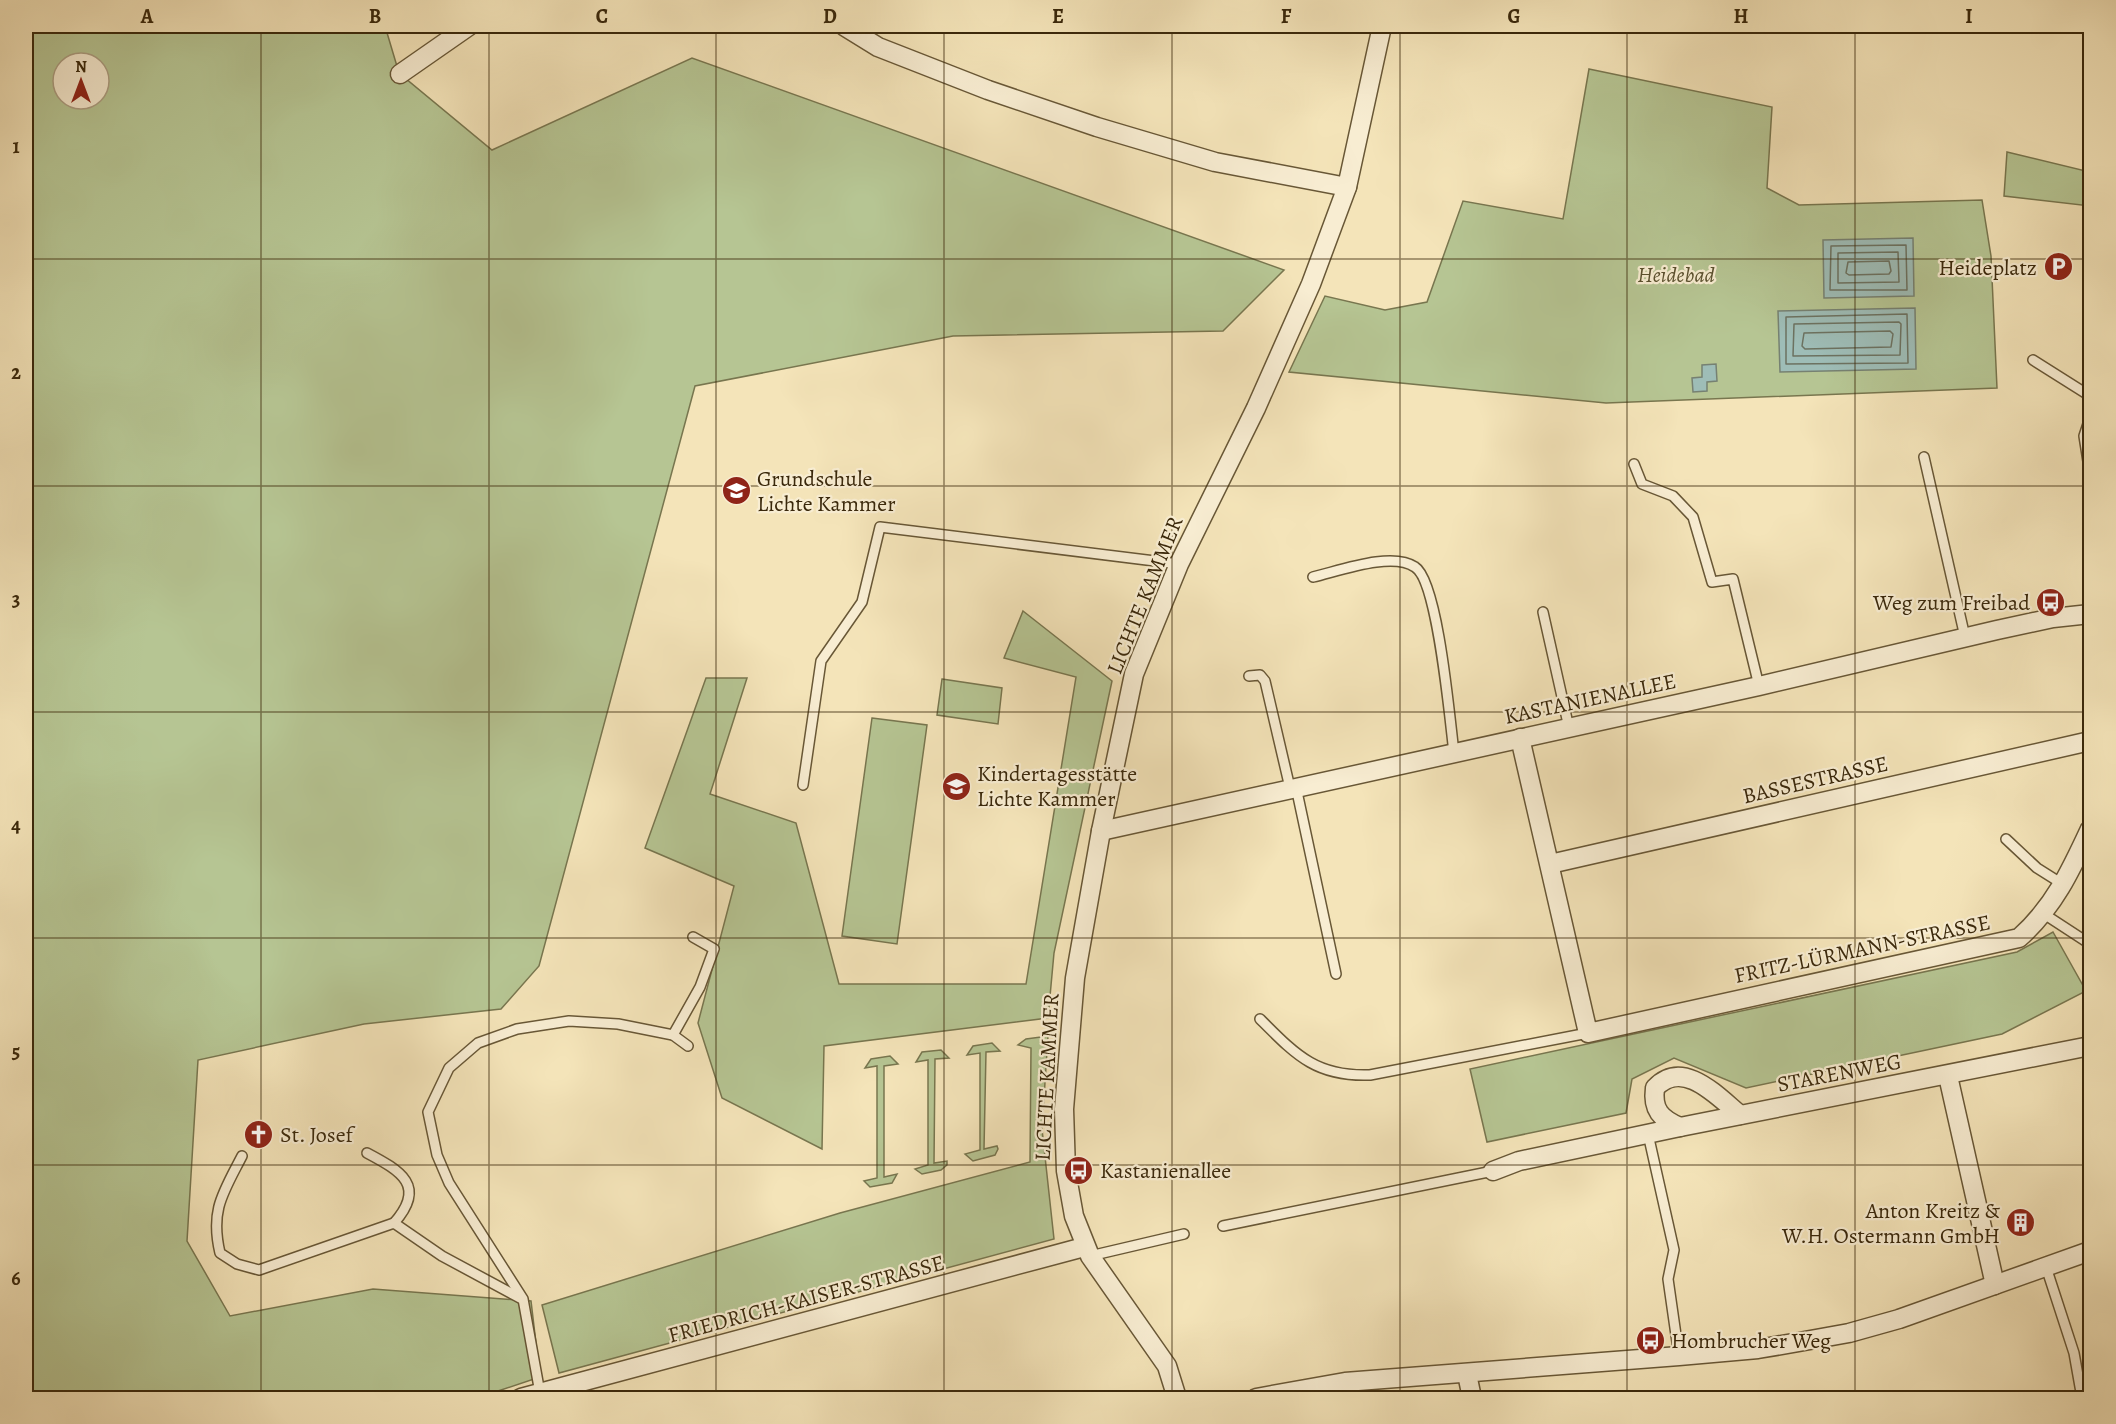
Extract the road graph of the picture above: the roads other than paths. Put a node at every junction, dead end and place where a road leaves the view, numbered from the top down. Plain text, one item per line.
1 (469, 26) edge
2 (844, 26) edge
3 (1382, 26) edge
4 (400, 74) dead end
5 (1347, 187) junction
6 (2033, 360) dead end
7 (2091, 396) edge
8 (2091, 418) edge
9 (1924, 457) dead end
10 (1634, 464) dead end
11 (2091, 474) edge
12 (1179, 564) junction
13 (1313, 577) dead end
14 (1543, 612) dead end
15 (2091, 614) edge
16 (1965, 637) junction
17 (1249, 676) dead end
18 (1760, 686) junction
19 (1569, 728) junction
20 (1520, 738) junction
21 (2091, 741) edge
22 (1454, 753) junction
23 (803, 785) dead end
24 (1293, 788) junction
25 (2091, 829) edge
26 (1101, 831) junction
27 (2006, 839) dead end
28 (1550, 864) junction
29 (2064, 885) junction
30 (2044, 914) junction
31 (693, 937) dead end
32 (2091, 944) edge
33 (1336, 974) dead end
34 (1260, 1019) dead end
35 (1588, 1033) junction
36 (672, 1035) junction
37 (688, 1046) dead end
38 (2091, 1046) edge
39 (1948, 1076) junction
40 (1740, 1115) junction
41 (1680, 1127) junction
42 (1648, 1134) junction
43 (367, 1153) dead end
44 (242, 1156) dead end
45 (1493, 1171) joint
46 (394, 1223) junction
47 (1223, 1226) dead end
48 (1184, 1234) dead end
49 (1087, 1251) junction
50 (2091, 1251) edge
51 (2046, 1266) junction
52 (1995, 1285) junction
53 (523, 1299) junction
54 (1679, 1356) junction
55 (1467, 1374) junction
56 (540, 1393) junction
57 (521, 1398) edge
58 (1177, 1398) edge
59 (1256, 1398) edge
60 (1472, 1398) edge
61 (2082, 1398) edge

1 - 4 street
2 - 5 street
3 - 5 street, LICHTE KAMMER
5 - 12 street, LICHTE KAMMER
6 - 7 lane
8 - 11 lane
9 - 16 lane
10 - 18 lane
12 - 23 lane
12 - 26 street, LICHTE KAMMER
13 - 22 lane
14 - 19 lane
15 - 16 street, KASTANIENALLEE
16 - 18 street, KASTANIENALLEE
17 - 24 lane
18 - 19 street, KASTANIENALLEE
19 - 20 street, KASTANIENALLEE
20 - 22 street, KASTANIENALLEE
20 - 28 street
21 - 28 street, BASSESTRASSE
22 - 24 street, KASTANIENALLEE
24 - 26 street, KASTANIENALLEE
24 - 33 lane
25 - 29 street, FRITZ-LÜRMANN-STRASSE
26 - 49 street, LICHTE KAMMER
27 - 29 lane
28 - 35 street
29 - 30 street, FRITZ-LÜRMANN-STRASSE
30 - 32 lane
30 - 35 street, FRITZ-LÜRMANN-STRASSE
31 - 36 lane
34 - 35 lane, FRITZ-LÜRMANN-STRASSE
36 - 37 lane
36 - 53 lane
38 - 39 street, STARENWEG
39 - 40 street, STARENWEG
39 - 52 street
40 - 41 street, STARENWEG
40 - 41 street
41 - 42 street, STARENWEG
42 - 45 street, STARENWEG
42 - 54 lane
43 - 46 lane
44 - 46 lane
45 - 47 lane
46 - 53 lane
48 - 49 lane
49 - 56 street, FRIEDRICH-KAISER-STRASSE
49 - 58 street, LICHTE KAMMER
50 - 51 street
51 - 52 street
51 - 61 lane
52 - 54 street
53 - 56 lane
54 - 55 street
55 - 59 street
55 - 60 street
56 - 57 street, FRIEDRICH-KAISER-STRASSE

